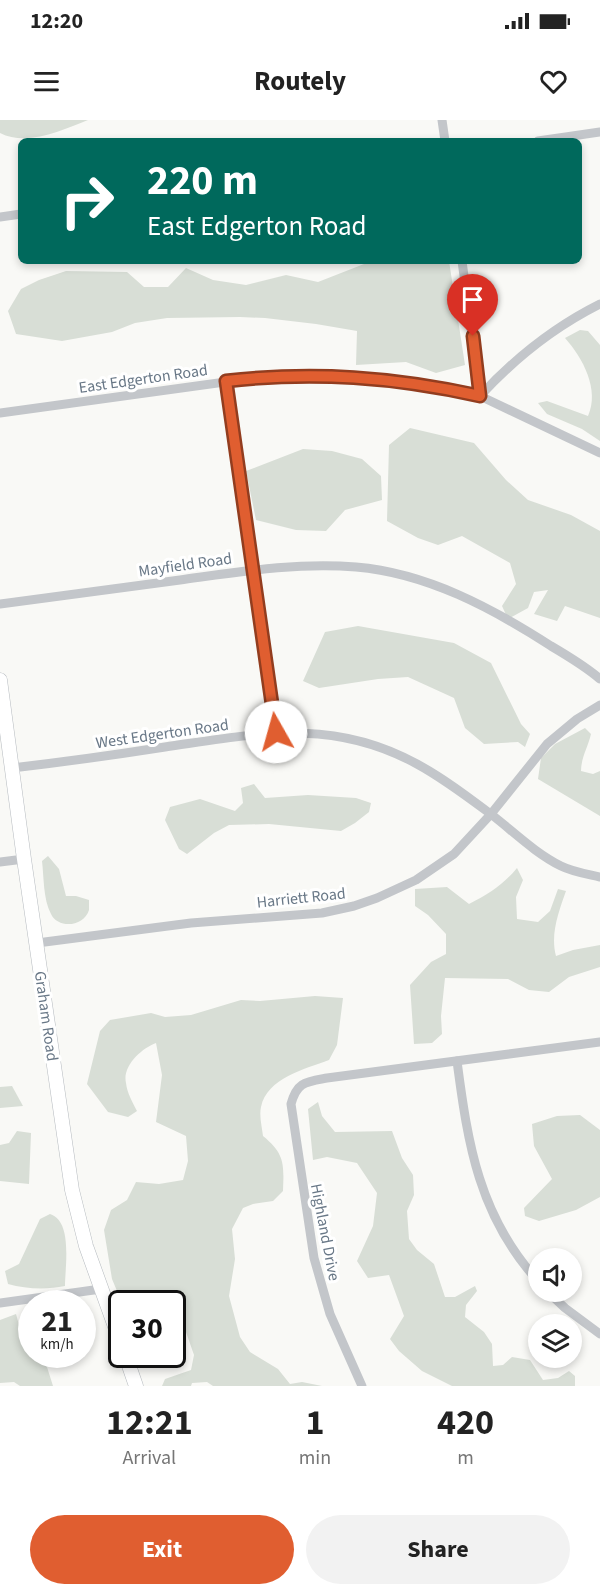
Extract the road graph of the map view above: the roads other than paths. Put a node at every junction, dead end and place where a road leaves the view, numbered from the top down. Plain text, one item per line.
1 (442, 120) edge
2 (600, 132) edge
3 (445, 138) edge
4 (559, 138) edge
5 (18, 214) edge
6 (0, 217) edge
7 (462, 264) edge
8 (600, 304) edge
9 (226, 381) junction
10 (480, 396) junction
11 (0, 413) edge
12 (600, 453) edge
13 (254, 569) junction
14 (0, 604) edge
15 (600, 679) edge
16 (0, 680) edge
17 (600, 705) edge
18 (276, 732) junction
19 (12, 768) junction
20 (491, 814) junction
21 (24, 860) junction
22 (0, 862) edge
23 (600, 877) edge
24 (37, 944) junction
25 (600, 1042) edge
26 (457, 1061) junction
27 (528, 1269) edge
28 (101, 1289) junction
29 (559, 1302) edge
30 (0, 1303) edge
31 (108, 1308) edge
32 (600, 1334) edge
33 (129, 1368) edge
34 (360, 1385) edge
35 (136, 1386) edge

1 - 3 street
2 - 4 street
5 - 6 street
7 - 10 street
8 - 10 street
9 - 10 street, East Edgerton Road
9 - 11 street, East Edgerton Road
9 - 13 street
10 - 12 street, East Edgerton Road
13 - 14 street, Mayfield Road
13 - 15 street, Mayfield Road
13 - 18 street
16 - 19 main road, Graham Road
17 - 20 street, Harriett Road
18 - 19 street, West Edgerton Road
18 - 20 street, West Edgerton Road
19 - 21 main road, Graham Road
20 - 23 street, West Edgerton Road
20 - 24 street, Harriett Road
21 - 22 street
21 - 24 main road, Graham Road
24 - 28 main road, Graham Road
25 - 26 street
26 - 27 street
26 - 34 street, Highland Drive
28 - 30 street
28 - 31 main road, Graham Road
29 - 32 street
33 - 35 main road

